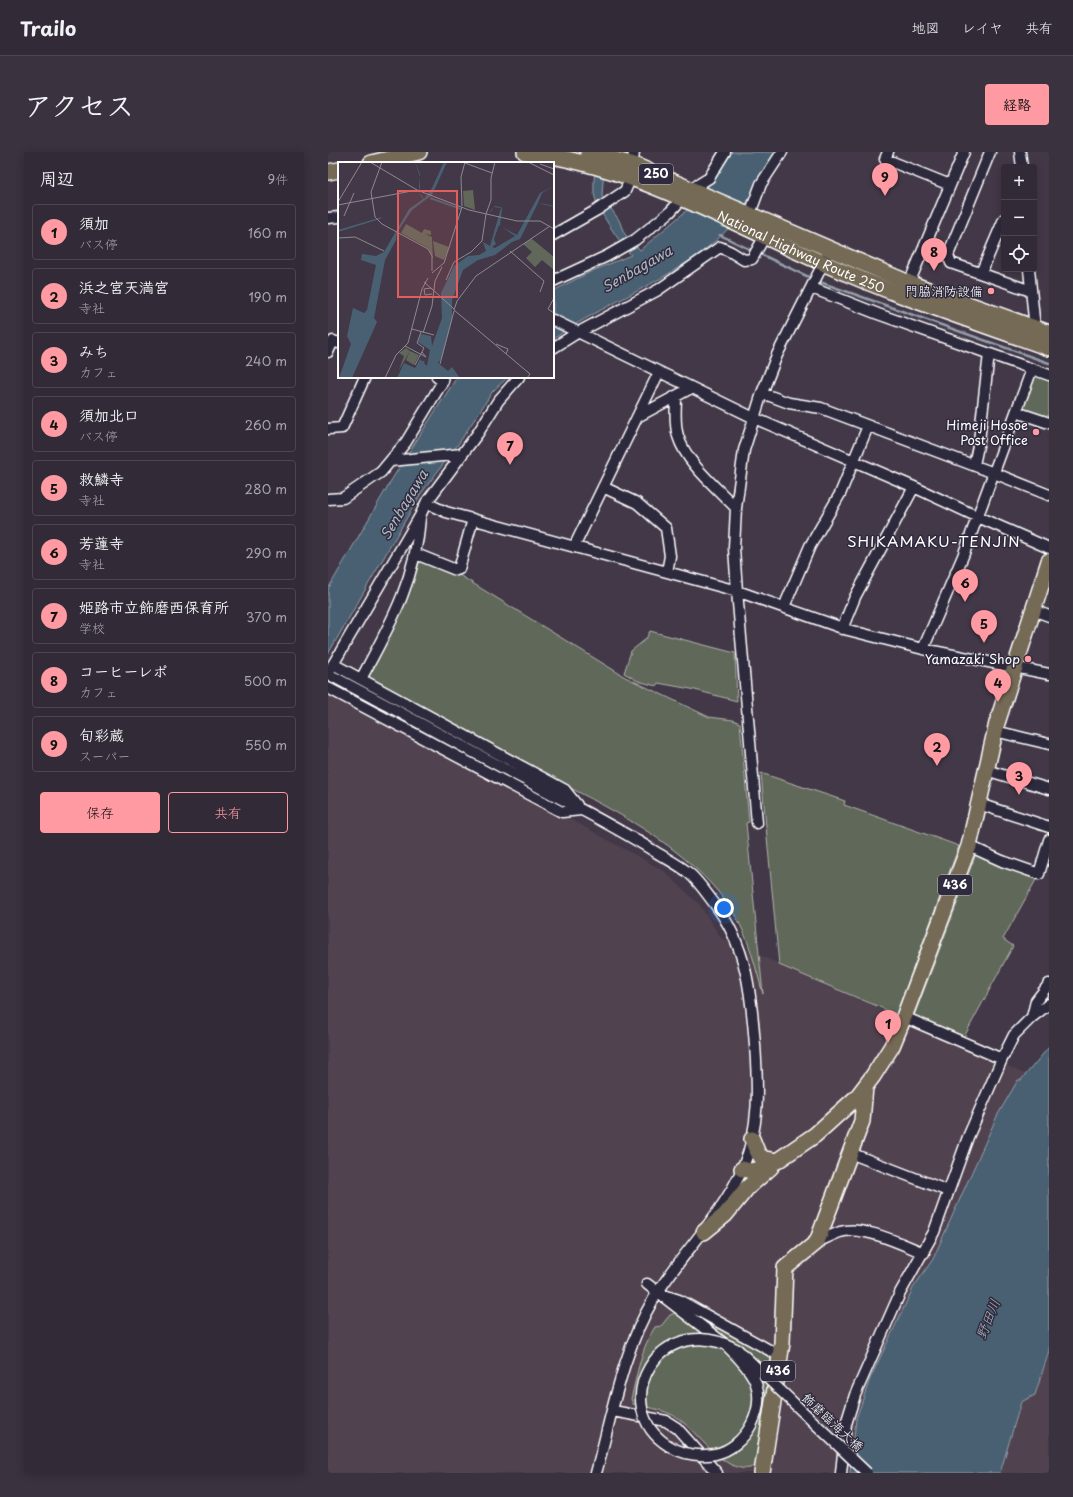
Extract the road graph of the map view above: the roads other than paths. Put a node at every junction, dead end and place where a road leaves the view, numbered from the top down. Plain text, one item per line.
1 (419, 152) edge
2 (525, 152) edge
3 (725, 152) edge
4 (782, 152) edge
5 (888, 152) edge
6 (964, 152) edge
7 (990, 152) edge
8 (1020, 152) edge
9 (582, 157) edge
10 (375, 162) edge
11 (1022, 164) edge
12 (628, 166) edge
13 (950, 186) junction
14 (687, 194) junction
15 (338, 217) edge
16 (328, 218) edge
17 (748, 220) junction
18 (1001, 226) edge
19 (554, 234) edge
20 (762, 241) junction
21 (824, 263) junction
22 (1029, 272) edge
23 (981, 273) junction
24 (554, 281) edge
25 (813, 287) junction
26 (906, 289) junction
27 (1032, 291) junction
28 (554, 321) edge
29 (1042, 331) edge
30 (577, 333) junction
31 (338, 343) edge
32 (554, 347) edge
33 (1049, 348) edge
34 (328, 352) edge
35 (989, 354) junction
36 (1032, 369) junction
37 (659, 372) junction
38 (1049, 375) edge
39 (365, 378) edge
40 (442, 378) edge
41 (518, 378) edge
42 (691, 388) junction
43 (762, 393) junction
44 (676, 396) junction
45 (1016, 412) junction
46 (637, 418) junction
47 (754, 418) junction
48 (1049, 423) edge
49 (868, 426) junction
50 (328, 429) edge
51 (462, 454) junction
52 (391, 461) junction
53 (853, 462) junction
54 (974, 465) junction
55 (994, 472) junction
56 (603, 487) junction
57 (914, 487) junction
58 (1049, 495) edge
59 (328, 499) edge
60 (426, 502) junction
61 (736, 508) junction
62 (420, 516) junction
63 (978, 517) junction
64 (473, 519) junction
65 (574, 547) junction
66 (1049, 548) edge
67 (416, 554) junction
68 (1049, 561) edge
69 (667, 572) junction
70 (737, 591) junction
71 (784, 607) junction
72 (1033, 610) junction
73 (1049, 616) edge
74 (842, 629) junction
75 (923, 648) junction
76 (333, 664) junction
77 (1015, 667) junction
78 (328, 674) edge
79 (1049, 674) edge
80 (361, 679) junction
81 (328, 688) edge
82 (995, 731) junction
83 (1049, 744) edge
84 (986, 770) junction
85 (1049, 789) edge
86 (979, 804) junction
87 (581, 810) junction
88 (757, 823) dead end
89 (1049, 827) edge
90 (1049, 840) edge
91 (969, 846) junction
92 (1049, 984) edge
93 (1049, 1004) edge
94 (1032, 1017) junction
95 (904, 1018) junction
96 (1002, 1059) junction
97 (865, 1087) junction
98 (752, 1139) junction
99 (850, 1153) junction
100 (777, 1160) junction
101 (742, 1169) junction
102 (948, 1191) junction
103 (704, 1232) junction
104 (817, 1242) junction
105 (924, 1253) junction
106 (646, 1284) dead end
107 (657, 1293) junction
108 (780, 1356) junction
109 (613, 1411) junction
110 (596, 1473) edge
111 (718, 1473) edge
112 (762, 1473) edge
113 (841, 1473) edge
114 (868, 1473) edge

1 - 10 highway
2 - 9 highway, National Highway Route 250 / 250
3 - 14 street
4 - 17 street
5 - 13 street
6 - 13 street
7 - 23 street
8 - 11 street
9 - 12 highway, National Highway Route 250 / 250
12 - 14 highway, National Highway Route 250 / 250
12 - 19 street
13 - 26 street
14 - 17 highway, National Highway Route 250 / 250
14 - 24 street
15 - 16 street
17 - 20 highway, National Highway Route 250 / 250
17 - 21 highway, National Highway Route 250 / 250
18 - 23 street
20 - 21 highway, National Highway Route 250 / 250
20 - 30 street
21 - 25 street
21 - 26 highway, National Highway Route 250 / 250
22 - 27 street
23 - 27 street
25 - 35 street
25 - 43 street
26 - 29 highway, National Highway Route 250 / 250
26 - 33 highway, National Highway Route 250 / 250
27 - 29 street
28 - 30 street
30 - 32 street
30 - 37 street
31 - 34 street
35 - 36 street
35 - 54 street
36 - 38 street
36 - 45 street
37 - 42 street
37 - 46 street
39 - 50 street
40 - 52 street
41 - 51 street
42 - 44 street
42 - 47 street
43 - 47 street
43 - 49 street
44 - 46 street
44 - 61 street
45 - 48 street
45 - 55 street
46 - 56 street
47 - 53 street
47 - 61 street
49 - 53 street
49 - 54 street
51 - 52 street
51 - 60 street
52 - 59 street
53 - 57 street
53 - 71 street
54 - 55 street
55 - 58 street
55 - 63 street
56 - 65 street
56 - 69 street
57 - 63 street
57 - 74 street
60 - 62 street
60 - 64 street
61 - 70 street
62 - 67 street
62 - 76 street
63 - 66 street
63 - 75 street
64 - 65 street
64 - 67 street
65 - 69 street
67 - 80 street
68 - 72 highway, 436
69 - 70 street
70 - 71 street
70 - 88 street
71 - 74 street
72 - 73 street
72 - 77 highway, 436
74 - 75 street
75 - 77 street
76 - 78 street
76 - 80 street
77 - 79 street
77 - 82 highway, 436
78 - 87 street
80 - 87 street
81 - 87 street
82 - 83 street
82 - 84 highway, 436
84 - 85 street
84 - 86 highway, 436
86 - 89 street
86 - 91 highway, 436
87 - 98 street
90 - 91 street
91 - 95 highway, 436
92 - 94 street
93 - 94 street
94 - 96 street
95 - 96 street
95 - 97 highway, 436
96 - 102 street
97 - 99 highway, 436
97 - 100 highway, 436
98 - 100 highway
98 - 101 street
99 - 102 street
99 - 104 highway, 436
100 - 101 highway, 436
100 - 103 highway
101 - 103 street
102 - 105 street
103 - 107 street
104 - 105 street
104 - 108 highway, 436
105 - 113 street
106 - 107 street, 飾磨臨海大橋
107 - 108 street
107 - 109 street
107 - 114 street, 飾磨臨海大橋, bridge
108 - 112 highway, 436
109 - 110 street
109 - 111 street

